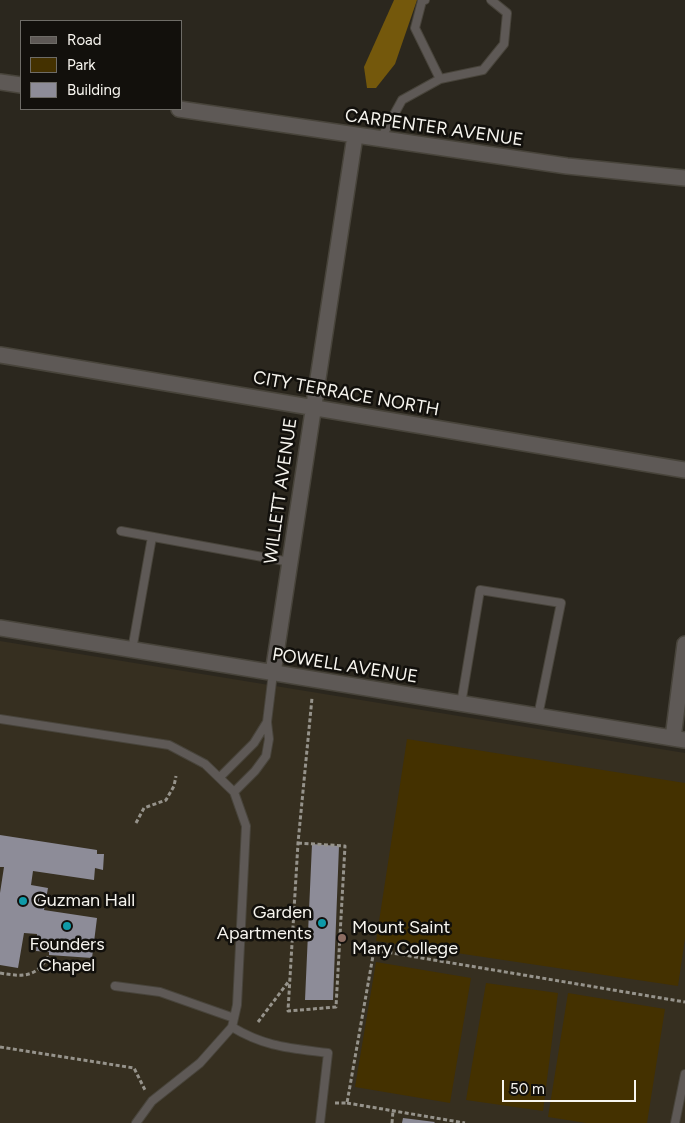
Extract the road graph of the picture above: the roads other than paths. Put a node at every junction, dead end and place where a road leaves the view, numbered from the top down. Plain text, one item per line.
1 (425, 0) edge
2 (491, 0) edge
3 (440, 79) junction
4 (0, 82) edge
5 (20, 86) edge
6 (182, 109) edge
7 (355, 136) junction
8 (380, 140) junction
9 (685, 178) edge
10 (0, 355) edge
11 (312, 407) junction
12 (685, 470) edge
13 (121, 531) dead end
14 (152, 537) junction
15 (290, 562) junction
16 (0, 628) edge
17 (685, 644) edge
18 (132, 650) junction
19 (684, 665) edge
20 (273, 673) junction
21 (460, 704) junction
22 (538, 716) junction
23 (0, 719) edge
24 (267, 722) junction
25 (679, 739) edge
26 (220, 777) junction
27 (234, 792) junction
28 (115, 986) dead end
29 (234, 1018) junction
30 (232, 1027) junction
31 (685, 1074) edge
32 (136, 1123) edge
33 (320, 1123) edge
34 (675, 1123) edge

1 - 3 lane
2 - 3 lane
3 - 8 lane
4 - 5 street
6 - 7 street, CARPENTER AVENUE
7 - 8 street, CARPENTER AVENUE
7 - 11 street, WILLETT AVENUE
8 - 9 street, CARPENTER AVENUE
10 - 11 street, CITY TERRACE NORTH
11 - 12 street, CITY TERRACE NORTH
11 - 15 street, WILLETT AVENUE
13 - 14 lane
14 - 15 lane
14 - 18 lane
15 - 20 street, WILLETT AVENUE
16 - 18 street, POWELL AVENUE
17 - 19 street
18 - 20 street, POWELL AVENUE
19 - 25 street
20 - 21 street, POWELL AVENUE
20 - 24 lane
21 - 22 street, POWELL AVENUE
21 - 22 lane
22 - 25 street, POWELL AVENUE
23 - 26 lane
24 - 26 lane
24 - 27 lane
26 - 27 lane
27 - 29 lane
28 - 29 lane
29 - 30 lane
30 - 32 lane
30 - 33 lane
31 - 34 lane

